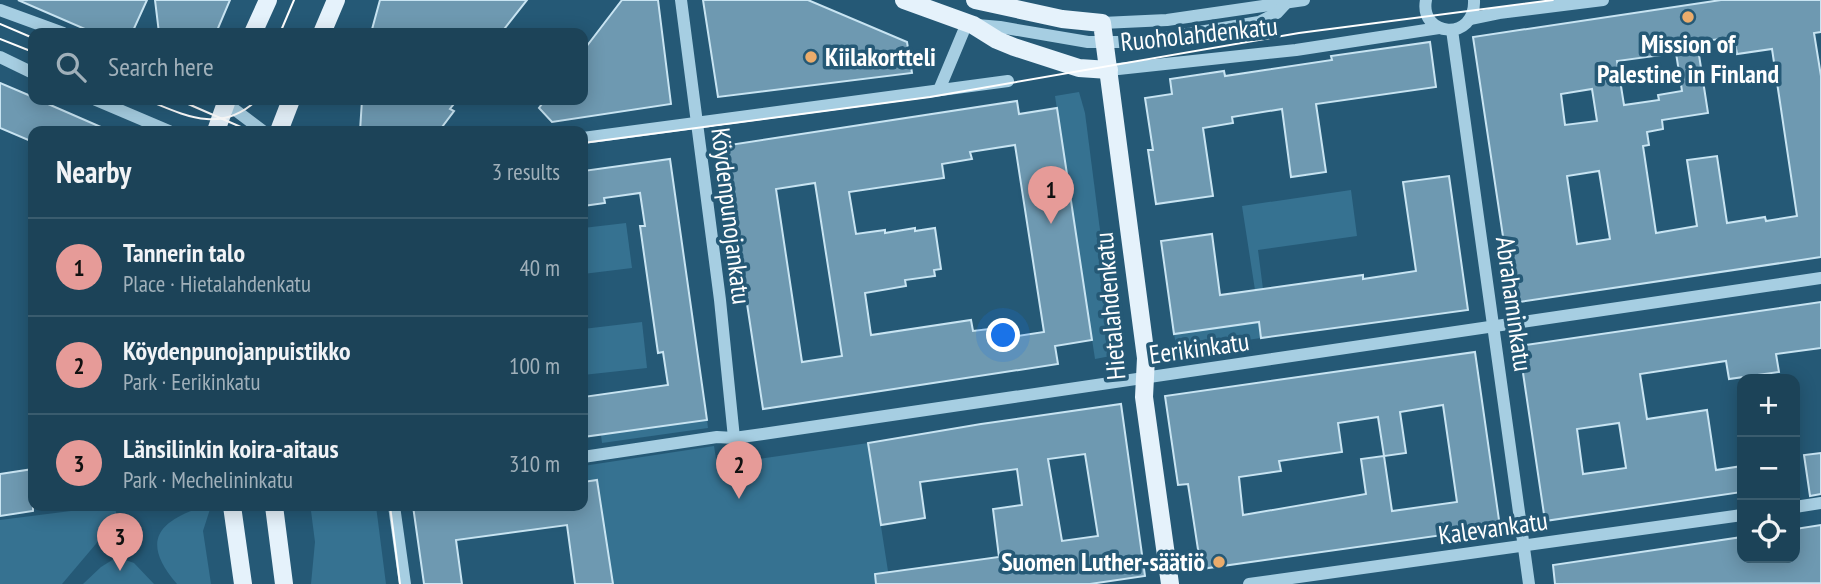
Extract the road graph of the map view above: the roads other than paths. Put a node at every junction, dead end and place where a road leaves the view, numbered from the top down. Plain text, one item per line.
1 (268, 0) edge
2 (336, 0) edge
3 (681, 0) edge
4 (904, 0) edge
5 (975, 0) edge
6 (1304, 0) edge
7 (1426, 0) edge
8 (1474, 0) edge
9 (1603, 0) edge
10 (1288, 1) edge
11 (1266, 2) edge
12 (0, 10) edge
13 (1470, 19) junction
14 (1102, 23) junction
15 (970, 24) junction
16 (49, 28) edge
17 (255, 28) edge
18 (324, 28) edge
19 (1445, 29) junction
20 (1105, 44) junction
21 (0, 57) edge
22 (1109, 69) junction
23 (28, 71) edge
24 (1008, 81) dead end
25 (939, 90) junction
26 (108, 105) edge
27 (224, 105) edge
28 (231, 105) edge
29 (289, 105) edge
30 (696, 123) junction
31 (157, 126) edge
32 (217, 126) edge
33 (257, 126) edge
34 (281, 126) edge
35 (588, 137) edge
36 (1821, 278) edge
37 (1494, 327) junction
38 (1145, 379) junction
39 (734, 438) junction
40 (588, 456) edge
41 (1821, 503) edge
42 (1800, 506) edge
43 (233, 511) edge
44 (275, 511) edge
45 (395, 511) edge
46 (1737, 516) edge
47 (1524, 547) junction
48 (243, 584) edge
49 (284, 584) edge
50 (405, 584) edge
51 (1170, 584) edge
52 (1250, 584) edge
53 (1529, 584) edge

1 - 17 main road
2 - 18 main road
3 - 30 street, Köydenpunojankatu
4 - 15 main road
5 - 14 main road
6 - 10 street, Ruoholahdenkatu
7 - 19 street, Abrahaminkatu
8 - 13 street
9 - 13 street
10 - 11 street, Ruoholahdenkatu
10 - 20 street, Ruoholahdenkatu
11 - 14 street, Ruoholahdenkatu
12 - 16 street
13 - 19 street
14 - 20 main road, Hietalahdenkatu
15 - 20 street, Ruoholahdenkatu
15 - 22 main road, Ruoholahdenkatu
15 - 25 street
19 - 22 street, Ruoholahdenkatu
19 - 37 street, Abrahaminkatu
20 - 22 main road, Hietalahdenkatu
21 - 23 street
22 - 38 main road, Hietalahdenkatu
24 - 25 street
25 - 30 street
26 - 31 street
27 - 32 main road
28 - 33 street
29 - 34 main road
30 - 35 street
30 - 39 street, Köydenpunojankatu
36 - 37 street, Eerikinkatu
37 - 38 street, Eerikinkatu
37 - 47 street, Abrahaminkatu
38 - 39 street, Eerikinkatu
38 - 51 main road, Hietalahdenkatu
39 - 40 street, Eerikinkatu
41 - 42 street
43 - 48 main road
44 - 49 main road
45 - 50 street
46 - 47 street, Kalevankatu
47 - 52 street, Kalevankatu
47 - 53 street, Abrahaminkatu

